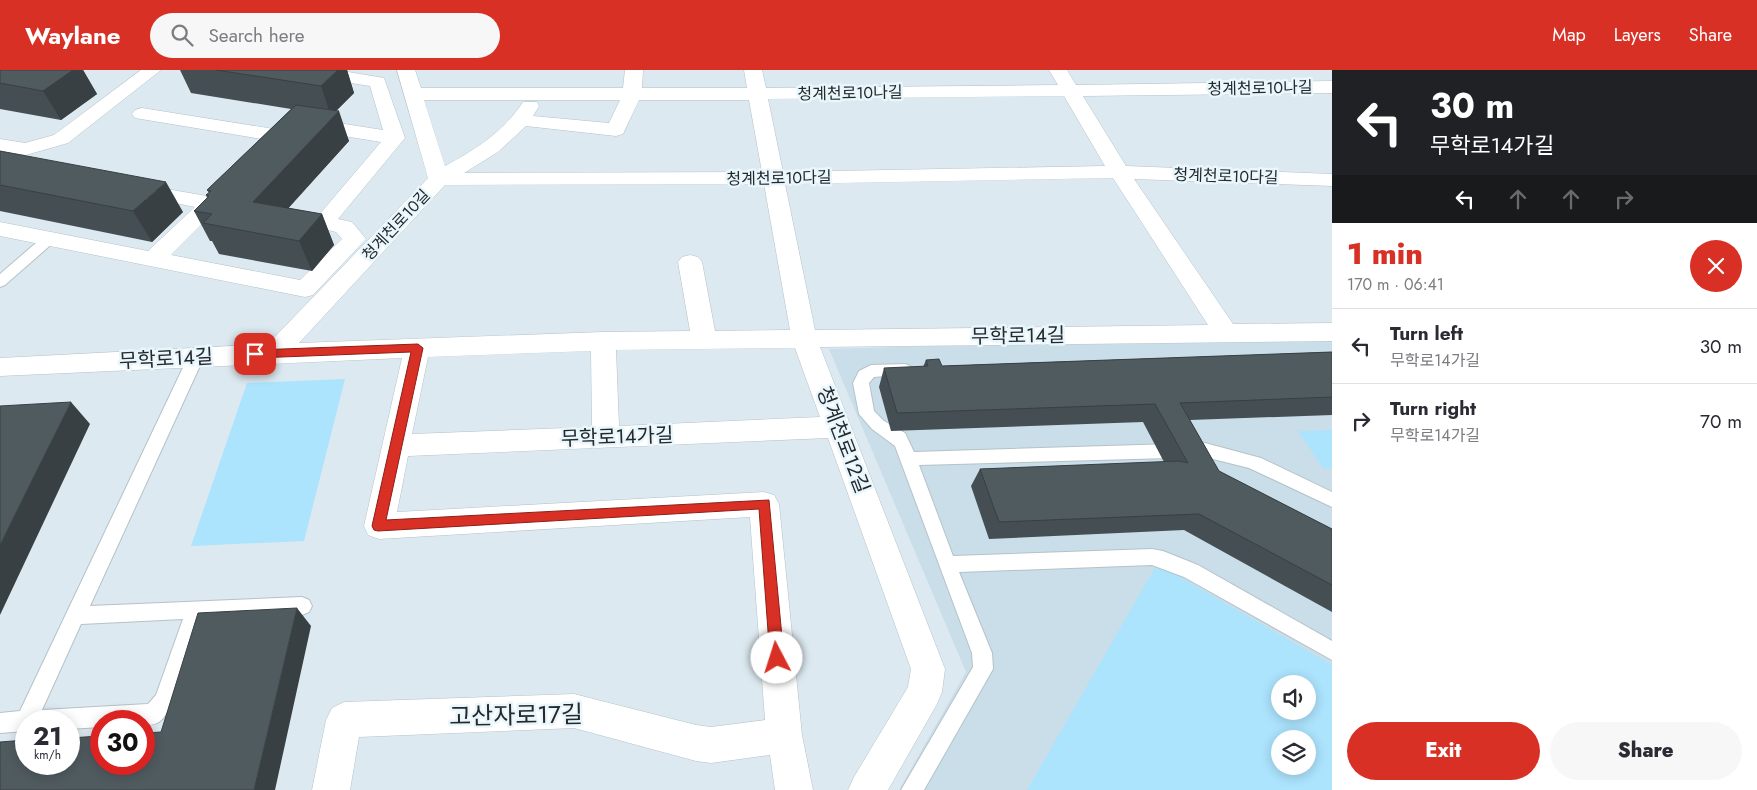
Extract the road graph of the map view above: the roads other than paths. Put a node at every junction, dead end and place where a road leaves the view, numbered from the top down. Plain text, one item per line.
1 (152, 70) edge
2 (301, 70) edge
3 (406, 70) edge
4 (634, 70) edge
5 (753, 70) edge
6 (1058, 70) edge
7 (1332, 87) edge
8 (1069, 90) junction
9 (413, 94) junction
10 (536, 94) junction
11 (632, 94) junction
12 (758, 94) junction
13 (142, 114) dead end
14 (520, 120) junction
15 (280, 136) junction
16 (395, 138) junction
17 (0, 145) edge
18 (259, 156) edge
19 (1120, 172) junction
20 (238, 176) edge
21 (774, 178) junction
22 (439, 179) junction
23 (1332, 180) edge
24 (115, 186) edge
25 (211, 203) junction
26 (0, 229) edge
27 (49, 239) junction
28 (153, 259) junction
29 (690, 262) dead end
30 (0, 282) edge
31 (1332, 332) edge
32 (1226, 333) junction
33 (804, 338) junction
34 (704, 340) junction
35 (603, 342) junction
36 (418, 348) junction
37 (275, 353) junction
38 (196, 357) junction
39 (0, 367) edge
40 (920, 370) edge
41 (838, 427) junction
42 (606, 437) junction
43 (396, 446) junction
44 (908, 459) junction
45 (1332, 500) edge
46 (947, 564) junction
47 (302, 606) dead end
48 (196, 611) junction
49 (76, 615) junction
50 (1332, 651) edge
51 (80, 718) edge
52 (0, 723) edge
53 (784, 735) junction
54 (332, 790) edge
55 (794, 790) edge
56 (867, 790) edge
57 (912, 790) edge

1 - 17 street
2 - 16 street
3 - 9 street, 청계천로10길
4 - 11 street
5 - 12 street, 청계천로12길
6 - 8 street
7 - 8 street, 청계천로10나길
8 - 12 street, 청계천로10나길
8 - 19 street
9 - 10 street, 청계천로10나길
9 - 22 street, 청계천로10길
10 - 11 street, 청계천로10나길
10 - 14 street
11 - 12 street, 청계천로10나길
11 - 14 street
12 - 21 street, 청계천로12길
13 - 15 street
14 - 22 street
15 - 16 street
15 - 18 street
16 - 28 street
19 - 21 street, 청계천로10다길
19 - 23 street, 청계천로10다길
19 - 32 street
20 - 25 street
21 - 22 street, 청계천로10다길
21 - 33 street, 청계천로12길
22 - 37 street, 청계천로10길
24 - 25 street
25 - 28 street
26 - 27 street
27 - 28 street
27 - 30 lane
29 - 34 street
31 - 32 street, 무학로14길
32 - 33 street, 무학로14길
33 - 34 street, 무학로14길
33 - 41 street, 청계천로12길
34 - 35 street, 무학로14길
35 - 36 street, 무학로14길
35 - 42 street
36 - 37 street, 무학로14길
36 - 43 street
37 - 38 street, 무학로14길
38 - 39 street, 무학로14길
38 - 49 lane
40 - 44 lane
41 - 42 street, 무학로14가길
41 - 56 street, 청계천로12길
42 - 43 street, 무학로14가길
43 - 53 street
44 - 45 lane
44 - 46 lane
46 - 50 lane
46 - 57 lane
47 - 48 lane
48 - 49 lane
48 - 51 lane
49 - 52 lane
53 - 54 street, 고산자로17길
53 - 55 street

